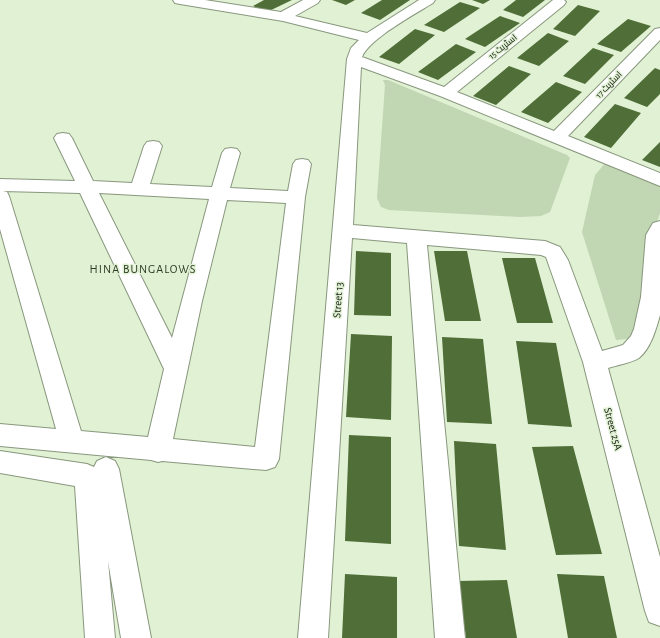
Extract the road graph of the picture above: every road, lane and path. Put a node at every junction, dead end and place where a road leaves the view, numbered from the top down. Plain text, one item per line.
1 (180, 0) edge
2 (222, 0) edge
3 (313, 0) edge
4 (428, 0) edge
5 (559, 2) dead end
6 (250, 12) junction
7 (283, 17) junction
8 (660, 32) edge
9 (370, 38) junction
10 (354, 59) junction
11 (446, 93) junction
12 (63, 138) dead end
13 (557, 138) junction
14 (153, 146) dead end
15 (231, 153) dead end
16 (302, 164) dead end
17 (660, 180) edge
18 (0, 185) edge
19 (87, 187) junction
20 (139, 190) junction
21 (219, 194) junction
22 (0, 196) edge
23 (296, 197) junction
24 (660, 228) edge
25 (343, 232) junction
26 (416, 237) junction
27 (595, 362) junction
28 (175, 368) junction
29 (0, 435) edge
30 (72, 442) junction
31 (158, 451) junction
32 (0, 462) edge
33 (106, 469) dead end
34 (660, 611) edge
35 (100, 638) edge
36 (136, 638) edge
37 (313, 638) edge
38 (450, 638) edge

1 - 6 street
2 - 6 street
3 - 7 street
4 - 9 street, Street 13
5 - 11 street, اسٹریٹ 15
6 - 7 street
7 - 9 street
8 - 13 street, اسٹریٹ 17
9 - 10 street, Street 13
10 - 11 street
10 - 25 street, Street 13
11 - 13 street
12 - 19 street
13 - 17 street
14 - 20 street
15 - 21 street
16 - 23 street
18 - 19 street
19 - 20 street
19 - 28 street
20 - 21 street
21 - 23 street
21 - 28 street
22 - 30 street
23 - 31 street
24 - 27 street
25 - 26 street
25 - 37 street, Street 13
26 - 27 street, Street 25A
26 - 38 street
27 - 34 street, Street 25A
28 - 31 street
29 - 30 street
30 - 31 street
32 - 35 street
33 - 36 street

